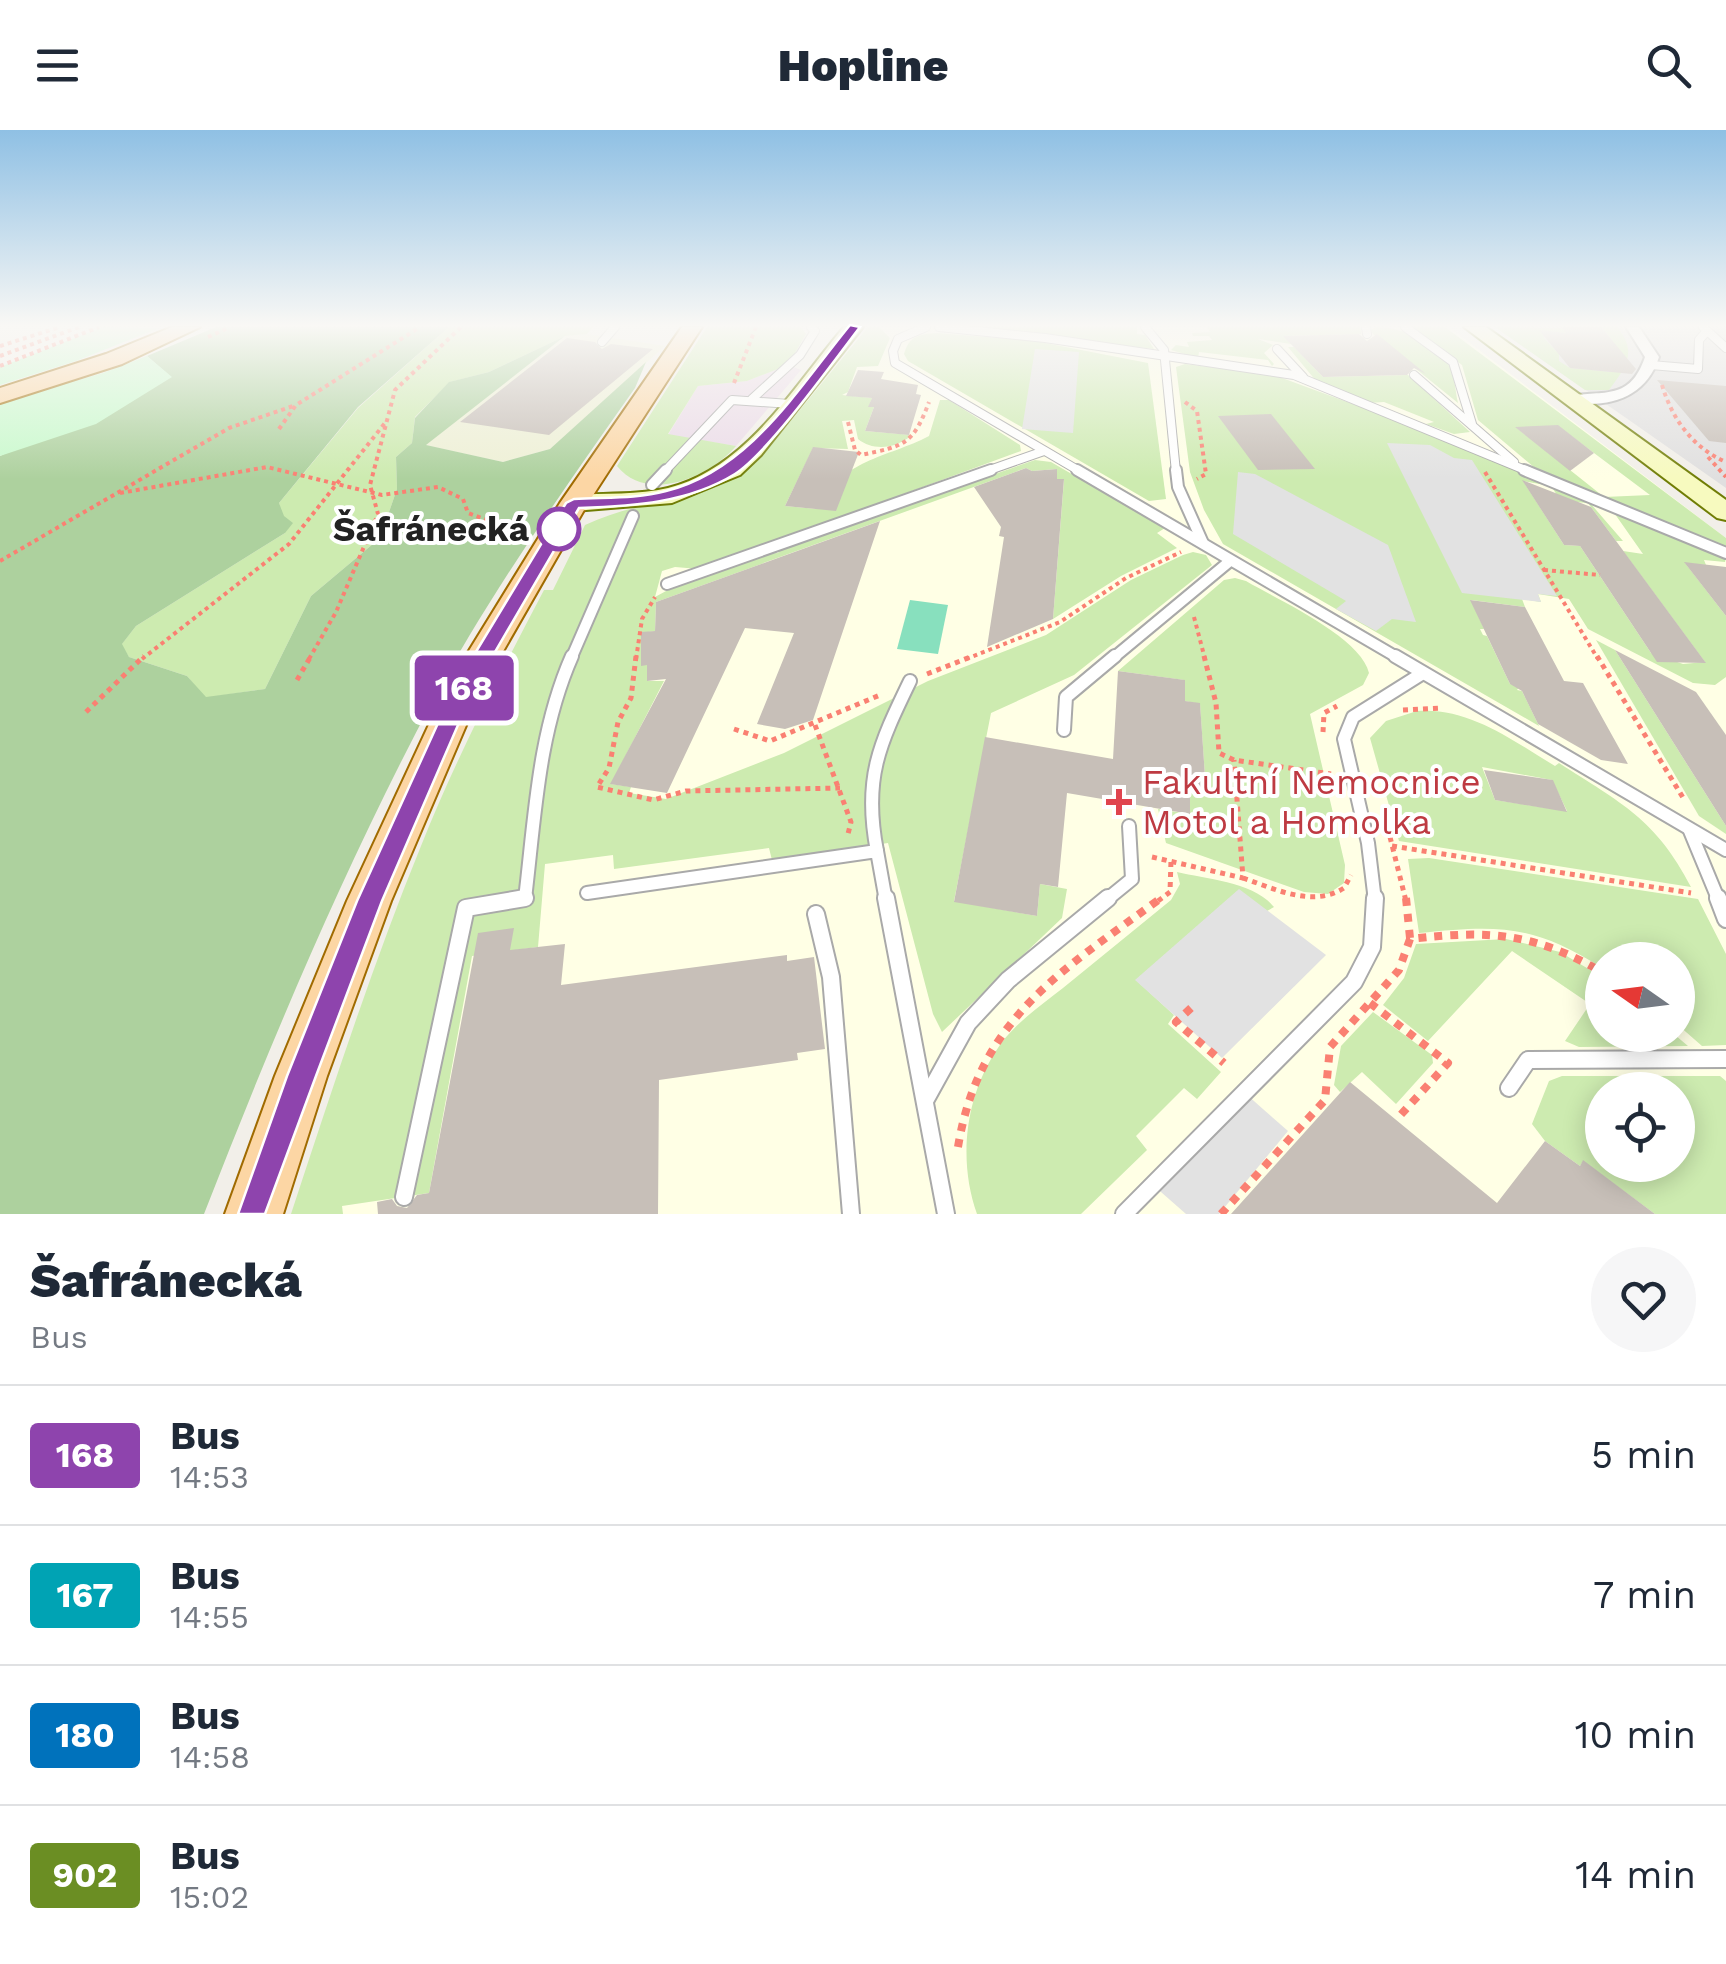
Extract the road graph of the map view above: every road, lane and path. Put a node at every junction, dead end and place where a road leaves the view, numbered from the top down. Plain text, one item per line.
1 (64, 378) edge
2 (340, 378) edge
3 (408, 378) edge
4 (655, 378) edge
5 (736, 378) edge
6 (775, 378) edge
7 (812, 378) edge
8 (921, 378) edge
9 (1165, 378) edge
10 (1298, 378) edge
11 (1304, 378) edge
12 (1418, 378) edge
13 (1458, 378) edge
14 (1543, 378) edge
15 (1640, 378) edge
16 (1657, 378) edge
17 (1306, 380) junction
18 (934, 385) junction
19 (0, 396) edge
20 (1178, 396) dead end
21 (752, 399) junction
22 (1572, 399) junction
23 (732, 400) junction
24 (790, 404) junction
25 (296, 405) junction
26 (848, 422) dead end
27 (385, 423) junction
28 (1472, 424) junction
29 (279, 430) dead end
30 (1044, 451) junction
31 (1705, 452) junction
32 (1726, 462) edge
33 (1480, 463) dead end
34 (1521, 468) junction
35 (1726, 478) edge
36 (337, 483) junction
37 (1190, 484) dead end
38 (652, 485) dead end
39 (120, 493) junction
40 (372, 494) junction
41 (574, 503) junction
42 (1726, 512) edge
43 (633, 516) dead end
44 (1202, 543) junction
45 (530, 545) dead end
46 (1726, 553) edge
47 (0, 560) edge
48 (1230, 560) junction
49 (1544, 570) junction
50 (1600, 576) dead end
51 (667, 584) joint
52 (1191, 604) dead end
53 (1423, 672) junction
54 (297, 680) dead end
55 (910, 680) junction
56 (1349, 699) dead end
57 (1446, 708) dead end
58 (86, 712) dead end
59 (1387, 717) dead end
60 (814, 725) junction
61 (734, 730) dead end
62 (1064, 730) dead end
63 (1324, 739) dead end
64 (1328, 756) dead end
65 (1234, 760) junction
66 (1331, 774) junction
67 (840, 788) junction
68 (1334, 791) dead end
69 (1688, 807) dead end
70 (1129, 826) dead end
71 (1388, 829) dead end
72 (1690, 830) junction
73 (1392, 846) junction
74 (1726, 850) edge
75 (877, 851) junction
76 (1130, 853) junction
77 (843, 856) junction
78 (1171, 860) junction
79 (1352, 872) dead end
80 (1244, 878) junction
81 (1690, 893) dead end
82 (587, 894) dead end
83 (816, 914) dead end
84 (1726, 919) edge
85 (1410, 939) junction
86 (1585, 962) edge
87 (1370, 1003) junction
88 (1190, 1008) dead end
89 (1726, 1059) edge
90 (1224, 1062) dead end
91 (1508, 1088) dead end
92 (926, 1099) junction
93 (1396, 1120) dead end
94 (960, 1159) dead end
95 (404, 1198) dead end
96 (254, 1214) edge
97 (852, 1214) edge
98 (946, 1214) edge
99 (1124, 1214) edge
100 (1221, 1214) edge

1 - 19 main road
2 - 25 path
3 - 27 path
4 - 41 main road
5 - 23 path
6 - 21 lane
7 - 24 street
8 - 18 lane
9 - 44 lane
10 - 17 lane
11 - 17 lane
12 - 28 lane
13 - 28 lane
14 - 22 street
15 - 22 street
16 - 31 path
17 - 34 lane
18 - 26 path
18 - 30 lane
20 - 37 path
21 - 23 lane
21 - 24 lane
22 - 42 street
23 - 38 lane
24 - 41 street
25 - 29 path
25 - 39 path
27 - 36 path
27 - 40 path
28 - 34 lane
30 - 44 lane
30 - 51 lane
31 - 32 path
31 - 35 path
33 - 49 path
34 - 46 lane
36 - 39 path
36 - 40 path
36 - 58 path
39 - 47 path
40 - 45 path
40 - 54 path
41 - 96 main road
43 - 95 lane
44 - 48 lane
44 - 55 path
48 - 53 lane
48 - 62 lane
49 - 50 path
49 - 69 path
51 - 67 path
52 - 65 path
53 - 72 lane
53 - 99 lane
55 - 60 path
55 - 75 lane
56 - 63 path
57 - 59 path
60 - 61 path
60 - 67 path
64 - 66 path
65 - 66 path
65 - 80 path
66 - 68 path
67 - 77 path
70 - 76 lane
71 - 73 path
72 - 74 lane
72 - 84 lane
73 - 81 path
73 - 85 path
75 - 77 lane
75 - 92 lane
76 - 78 path
76 - 92 lane
77 - 82 lane
78 - 80 path
78 - 94 path
79 - 80 path
83 - 97 lane
85 - 86 path
85 - 87 path
87 - 93 path
87 - 100 path
88 - 90 path
89 - 91 lane
92 - 98 lane

